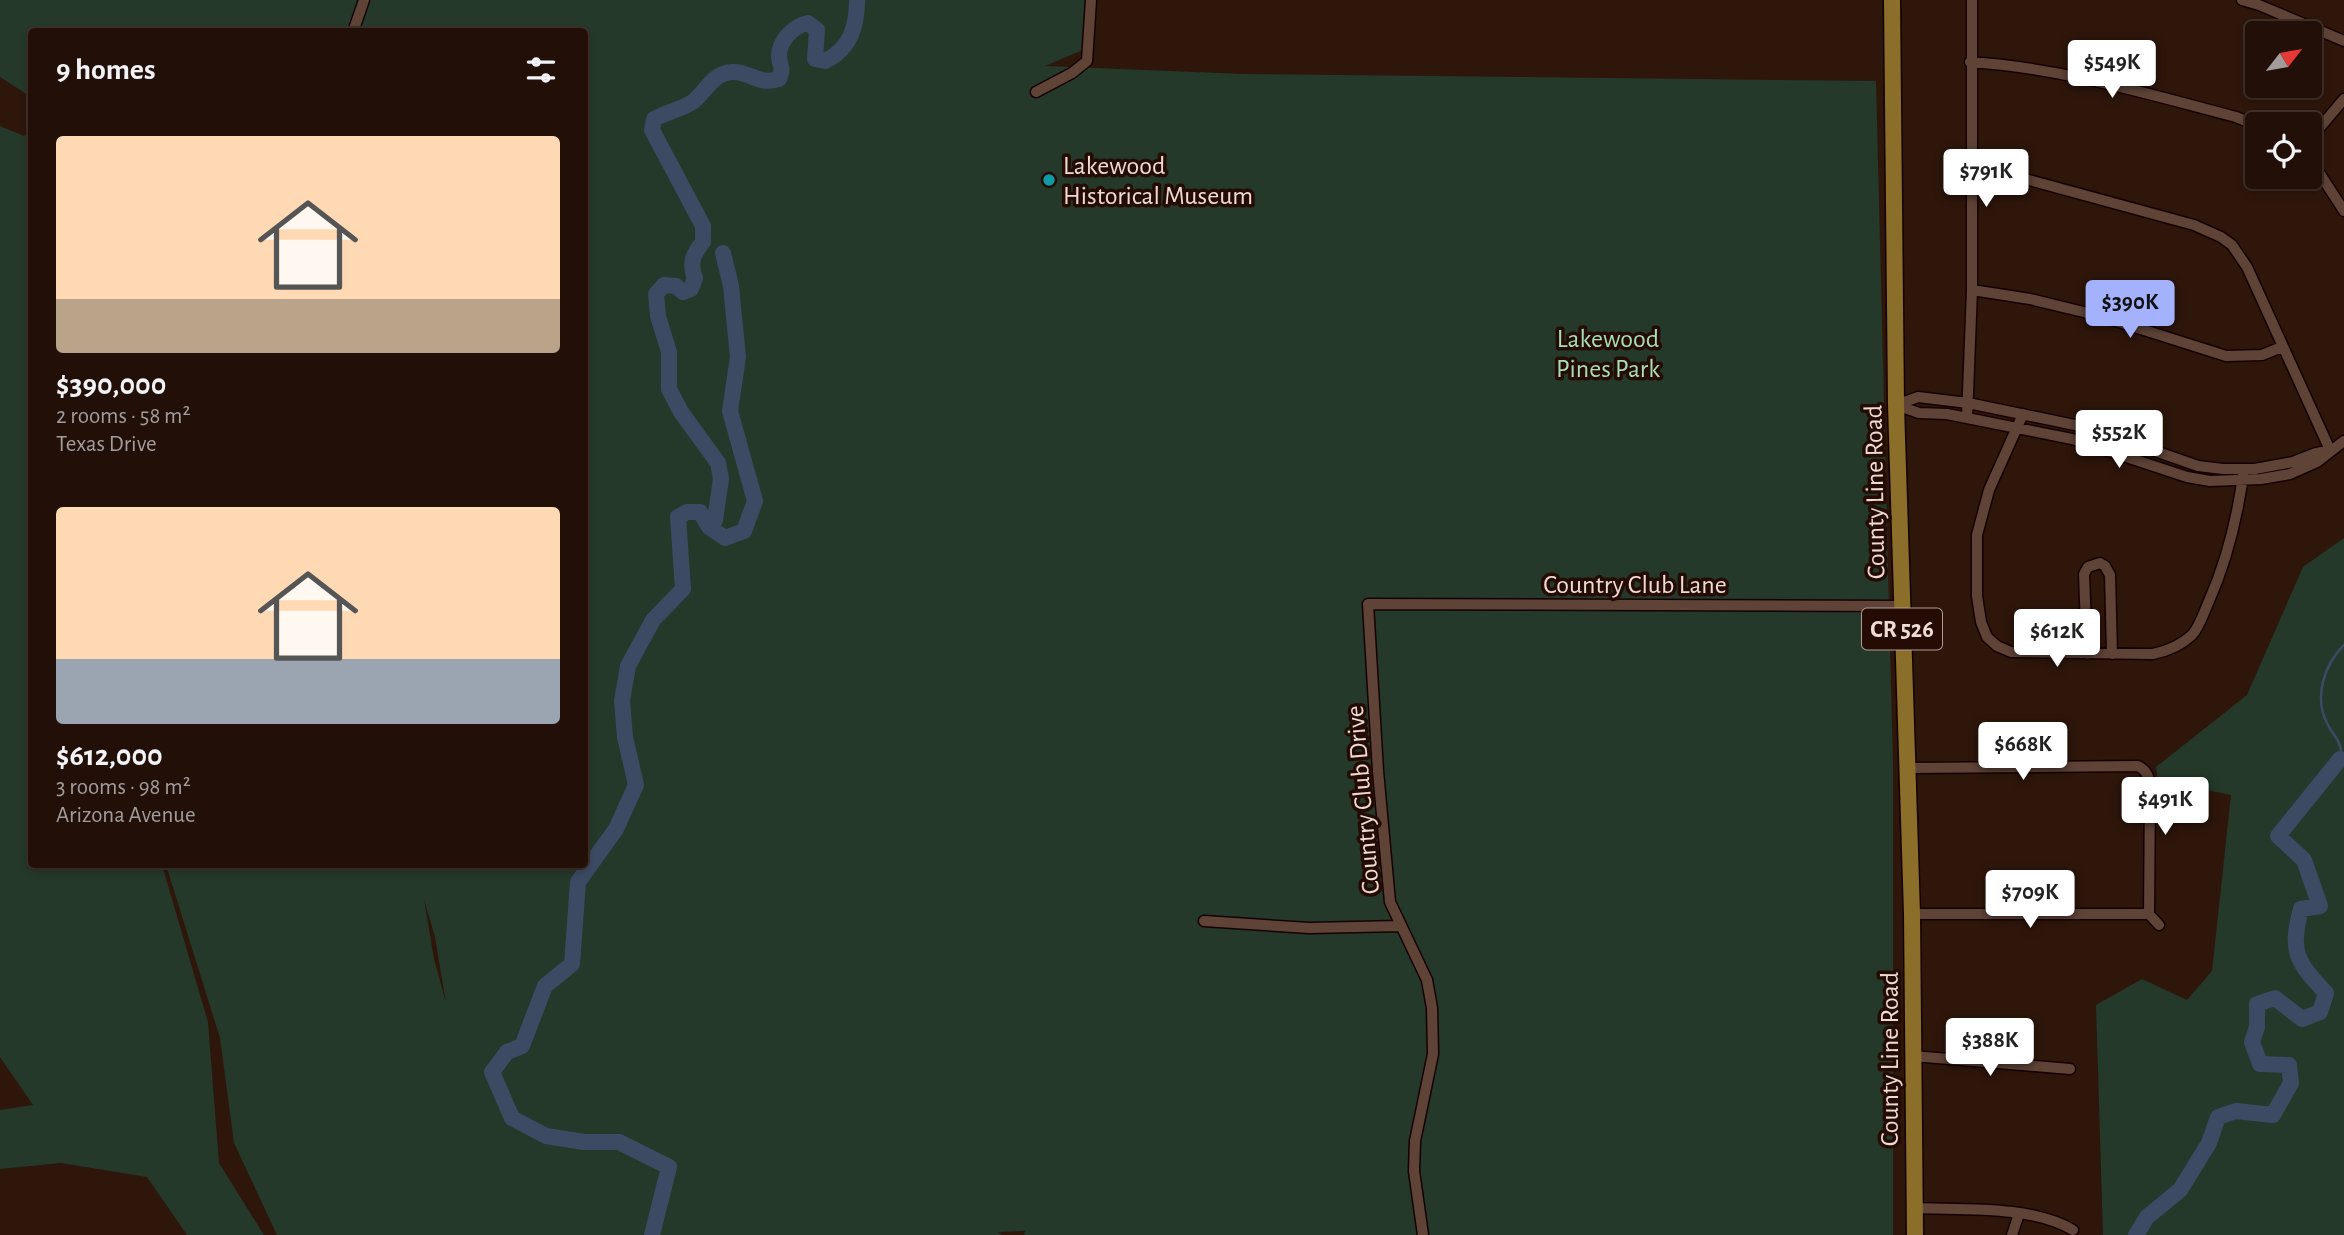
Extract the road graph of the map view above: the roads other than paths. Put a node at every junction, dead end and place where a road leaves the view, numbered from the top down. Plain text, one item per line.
1 (363, 0) edge
2 (1091, 0) edge
3 (1892, 0) edge
4 (1972, 0) edge
5 (2242, 0) edge
6 (354, 28) edge
7 (2344, 41) edge
8 (1970, 62) junction
9 (1036, 92) dead end
10 (2344, 99) edge
11 (2245, 121) edge
12 (2322, 125) edge
13 (1970, 175) junction
14 (2322, 177) edge
15 (2344, 211) edge
16 (1972, 290) junction
17 (2282, 347) junction
18 (1968, 403) junction
19 (1896, 405) junction
20 (2023, 414) junction
21 (1967, 418) junction
22 (2017, 428) junction
23 (2344, 440) edge
24 (2330, 450) junction
25 (2244, 469) junction
26 (2242, 481) junction
27 (1368, 604) joint
28 (1901, 607) junction
29 (2087, 654) junction
30 (2112, 654) junction
31 (1909, 768) junction
32 (1912, 914) junction
33 (2149, 914) junction
34 (1204, 921) dead end
35 (2159, 925) dead end
36 (1401, 926) junction
37 (1913, 1056) junction
38 (2070, 1069) dead end
39 (1914, 1208) junction
40 (2019, 1214) junction
41 (2073, 1230) dead end
42 (1423, 1235) edge
43 (1915, 1235) edge
44 (2012, 1235) edge

1 - 6 street
2 - 9 street
3 - 19 main road, County Line Road / CR 526
4 - 8 street
5 - 7 street
8 - 11 street
8 - 13 street
10 - 12 street
13 - 16 street
13 - 17 street
14 - 15 street
16 - 17 street
16 - 18 street
17 - 24 street
18 - 19 street
18 - 20 street
18 - 21 street
19 - 21 street
19 - 28 main road, County Line Road / CR 526
20 - 22 street
20 - 25 street
21 - 22 street
22 - 26 street
22 - 29 street
23 - 24 street
24 - 25 street
24 - 26 street
25 - 26 street
26 - 30 street
27 - 28 street, Country Club Lane
27 - 36 street, Country Club Drive
28 - 31 main road, County Line Road / CR 526
29 - 30 street
29 - 30 street
31 - 32 main road, County Line Road / CR 526
31 - 33 street
32 - 33 street
32 - 37 main road, County Line Road / CR 526
33 - 35 street
34 - 36 street
36 - 42 street, Country Club Drive
37 - 38 street
37 - 39 main road, County Line Road / CR 526
39 - 40 street
39 - 43 main road, County Line Road / CR 526
40 - 41 street
40 - 44 street

